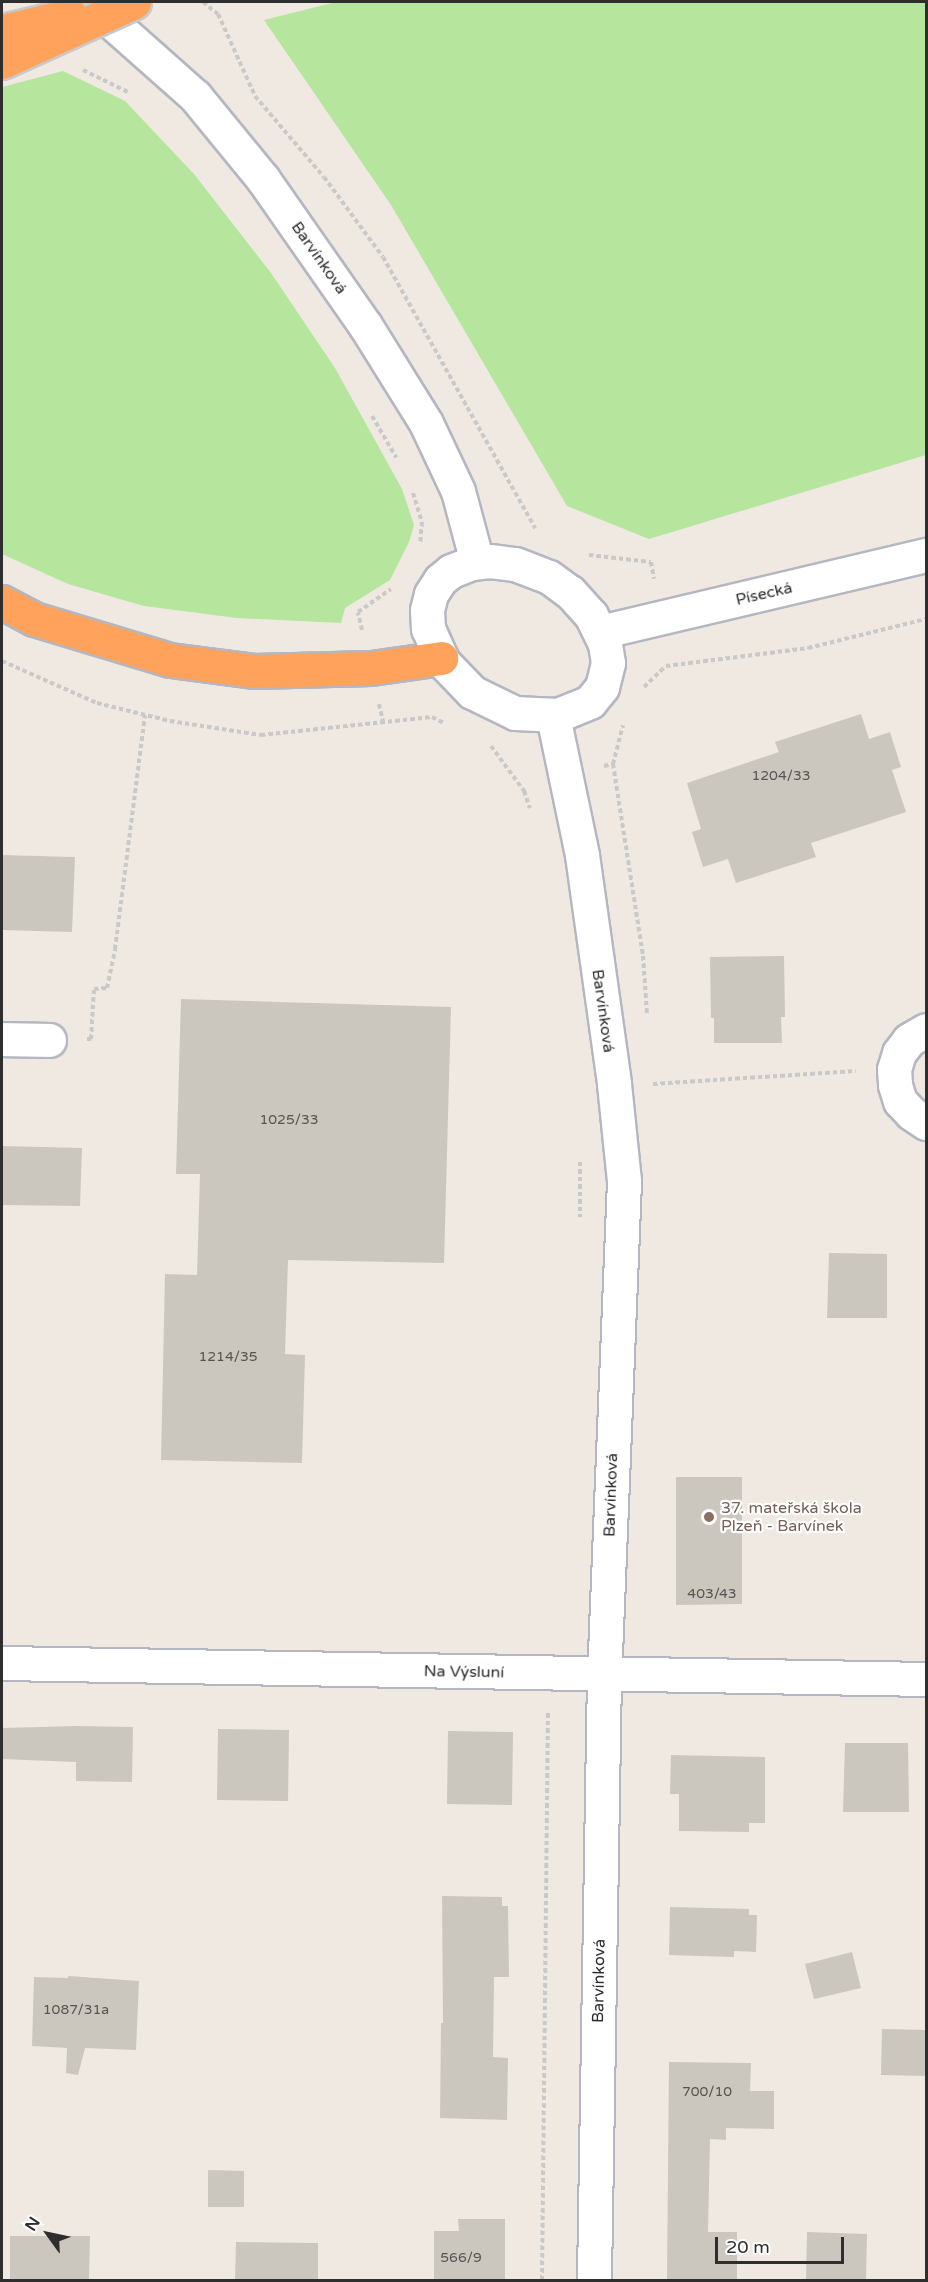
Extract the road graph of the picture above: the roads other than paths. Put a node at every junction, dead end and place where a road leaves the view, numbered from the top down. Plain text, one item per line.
1 (89, 2) edge
2 (123, 2) edge
3 (134, 2) edge
4 (2, 31) edge
5 (2, 62) edge
6 (927, 555) edge
7 (477, 562) junction
8 (2, 602) edge
9 (600, 632) junction
10 (441, 658) junction
11 (553, 716) junction
12 (927, 1030) edge
13 (2, 1039) edge
14 (49, 1040) dead end
15 (927, 1123) edge
16 (2, 1663) edge
17 (604, 1674) junction
18 (927, 1679) edge
19 (594, 2280) edge

1 - 7 street, Barvínková
2 - 4 highway, bridge
3 - 5 highway, bridge
6 - 9 street, Písecká
7 - 9 street
7 - 10 street
8 - 10 highway
9 - 11 street
10 - 11 street
11 - 17 street, Barvínková
12 - 15 street
13 - 14 street
16 - 17 street, Na Výsluní
17 - 18 street, Na Výsluní
17 - 19 street, Barvínková

